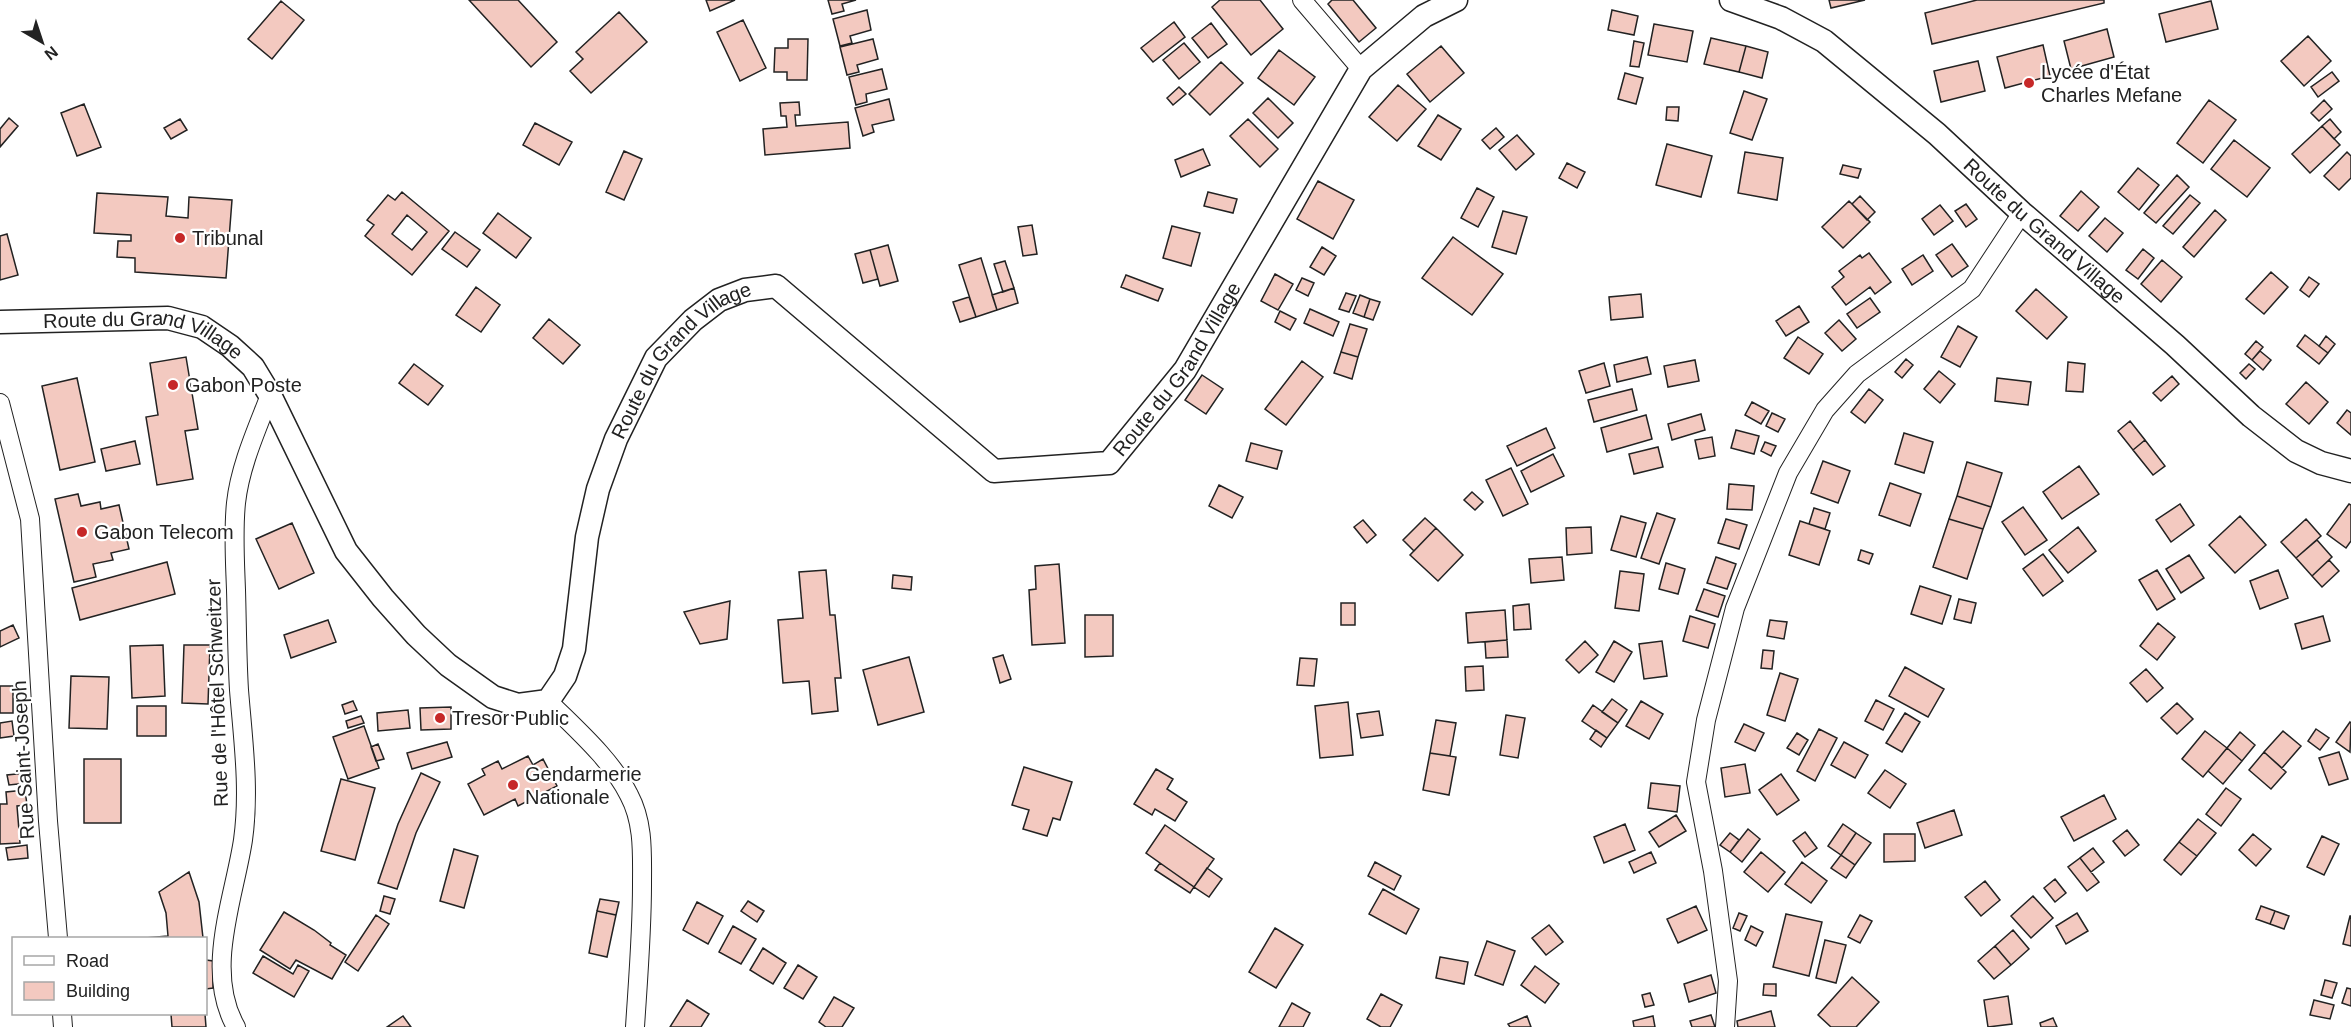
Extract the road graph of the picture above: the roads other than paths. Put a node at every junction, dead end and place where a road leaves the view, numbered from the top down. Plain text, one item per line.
1 (1302, 0) edge
2 (1456, 0) edge
3 (1731, 0) edge
4 (1362, 69) junction
5 (2022, 213) junction
6 (0, 322) edge
7 (270, 395) junction
8 (0, 403) edge
9 (2351, 471) edge
10 (548, 701) junction
11 (58, 937) edge
12 (236, 1027) edge
13 (635, 1027) edge
14 (1725, 1027) edge

1 - 4 street
2 - 4 street, Route du Grand Village
3 - 5 street, Route du Grand Village
4 - 10 street, Route du Grand Village
5 - 9 street, Route du Grand Village
5 - 14 street
6 - 7 street, Route du Grand Village
7 - 10 street, Route du Grand Village
7 - 12 street, Rue de l'Hôtel Schweitzer
8 - 11 street, Rue Saint-Joseph
10 - 13 street

